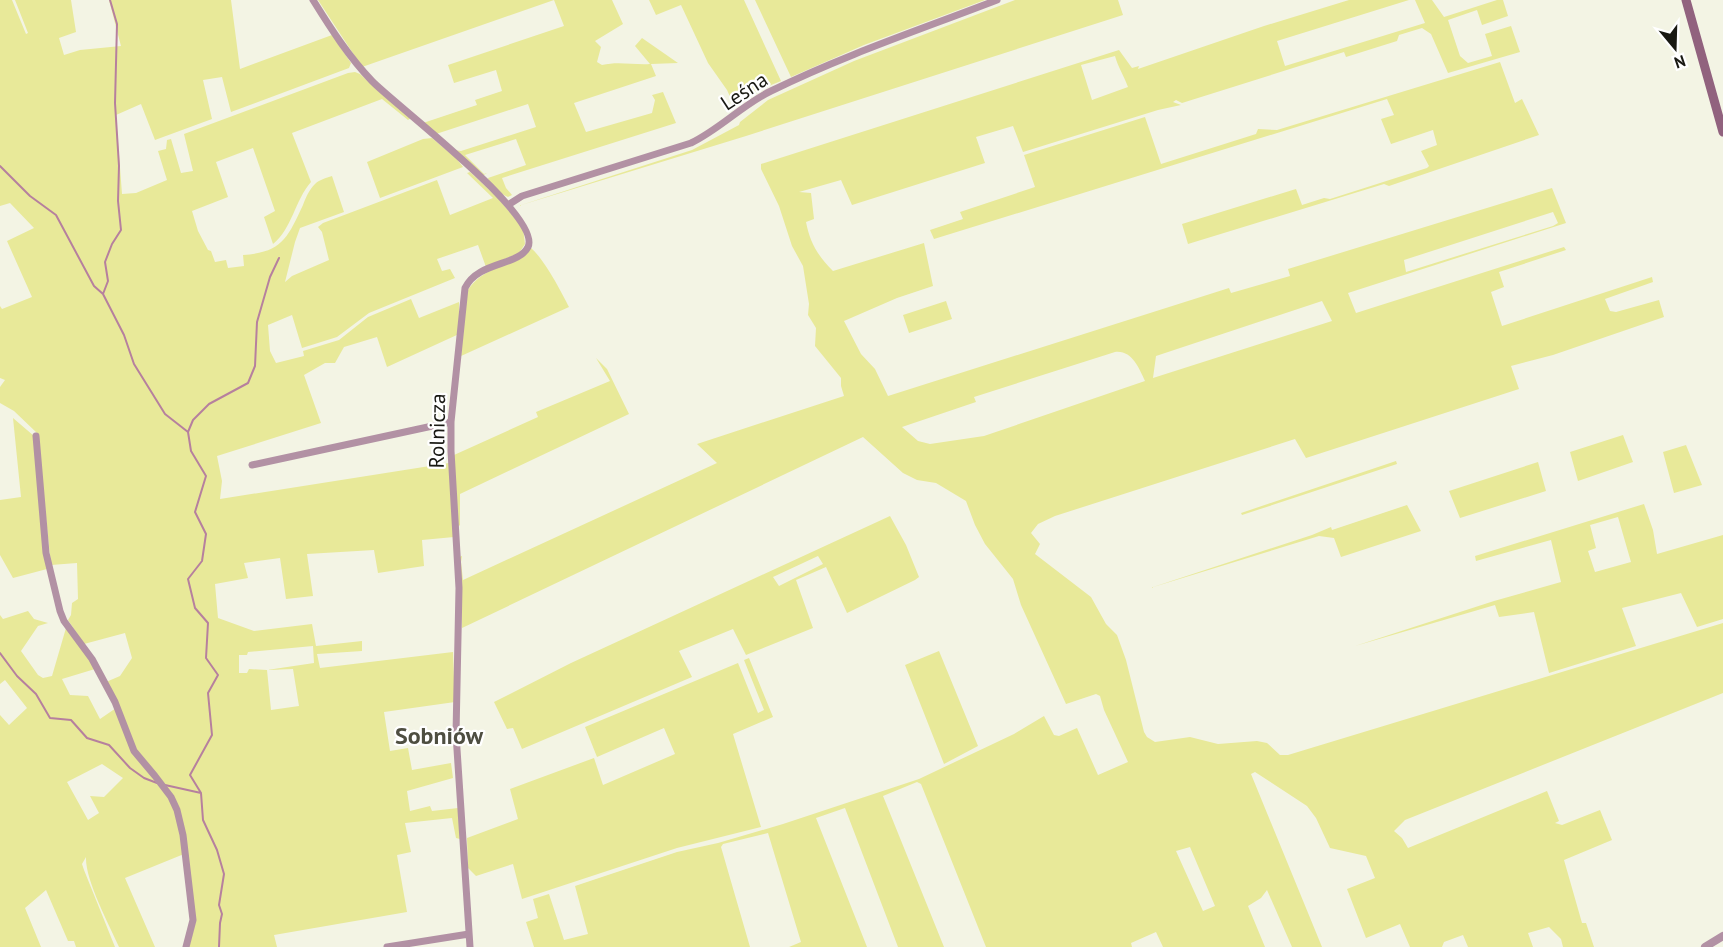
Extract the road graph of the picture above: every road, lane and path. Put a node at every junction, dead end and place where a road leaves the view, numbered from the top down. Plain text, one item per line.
1 (313, 0) edge
2 (997, 0) edge
3 (1686, 0) edge
4 (1723, 132) edge
5 (508, 205) junction
6 (451, 422) junction
7 (36, 436) dead end
8 (252, 465) dead end
9 (469, 934) junction
10 (1723, 936) edge
11 (186, 947) edge
12 (387, 947) edge
13 (470, 947) edge
14 (1705, 947) edge

1 - 5 street, Rolnicza
2 - 5 street, Leśna
3 - 4 main road
5 - 6 street, Rolnicza
6 - 8 street
6 - 9 street, Rolnicza
7 - 11 street
9 - 12 street
9 - 13 street, Rolnicza
10 - 14 street

